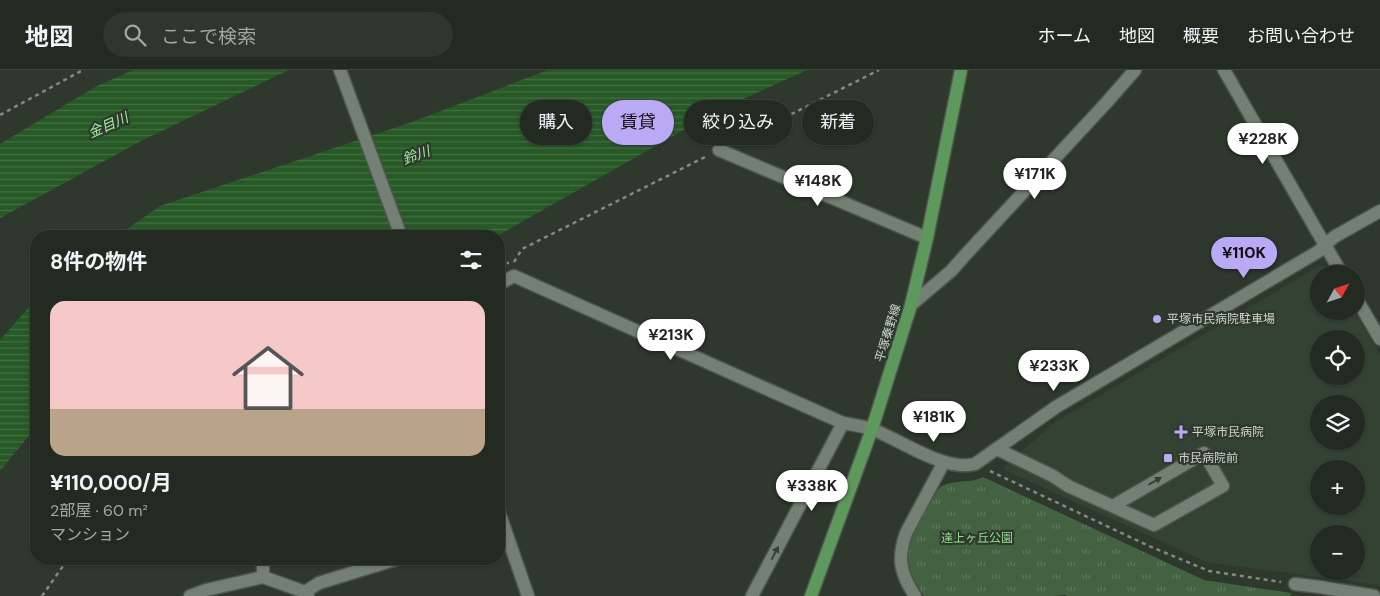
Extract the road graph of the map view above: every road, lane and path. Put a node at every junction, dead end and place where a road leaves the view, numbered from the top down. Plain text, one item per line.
1 (83, 70) edge
2 (340, 70) edge
3 (879, 70) edge
4 (961, 70) edge
5 (1134, 70) edge
6 (1224, 70) edge
7 (0, 115) edge
8 (719, 150) junction
9 (1380, 211) edge
10 (399, 230) edge
11 (927, 238) junction
12 (1325, 245) junction
13 (514, 263) dead end
14 (1337, 265) edge
15 (505, 281) edge
16 (911, 305) junction
17 (1365, 313) edge
18 (1380, 339) edge
19 (843, 423) junction
20 (872, 430) junction
21 (997, 449) junction
22 (944, 462) junction
23 (975, 464) junction
24 (1113, 506) junction
25 (505, 538) edge
26 (64, 565) edge
27 (264, 565) edge
28 (378, 565) edge
29 (263, 577) junction
30 (1295, 584) joint
31 (1319, 591) edge
32 (306, 594) edge
33 (1349, 594) edge
34 (42, 596) edge
35 (190, 596) edge
36 (528, 596) edge
37 (752, 596) edge
38 (810, 596) edge
39 (915, 596) edge
40 (1374, 596) edge

1 - 7 path
2 - 10 street
3 - 8 path
4 - 11 main road, 平塚秦野線
5 - 16 street
6 - 12 street
8 - 11 street
8 - 13 path
9 - 12 street
11 - 16 main road, 平塚秦野線
12 - 14 street
12 - 21 street
15 - 19 street
16 - 20 main road, 平塚秦野線
17 - 18 street
19 - 20 street
37 -> 19 street
20 - 22 street
20 - 38 main road, 平塚秦野線
21 - 23 street
21 - 24 street
22 - 23 street
22 - 39 street
23 - 30 path
24 -> 24 street
25 - 36 street
26 - 34 path
27 - 29 street
28 - 32 street
29 - 32 street
29 - 35 street
30 - 31 street
31 - 33 street
33 - 40 street

